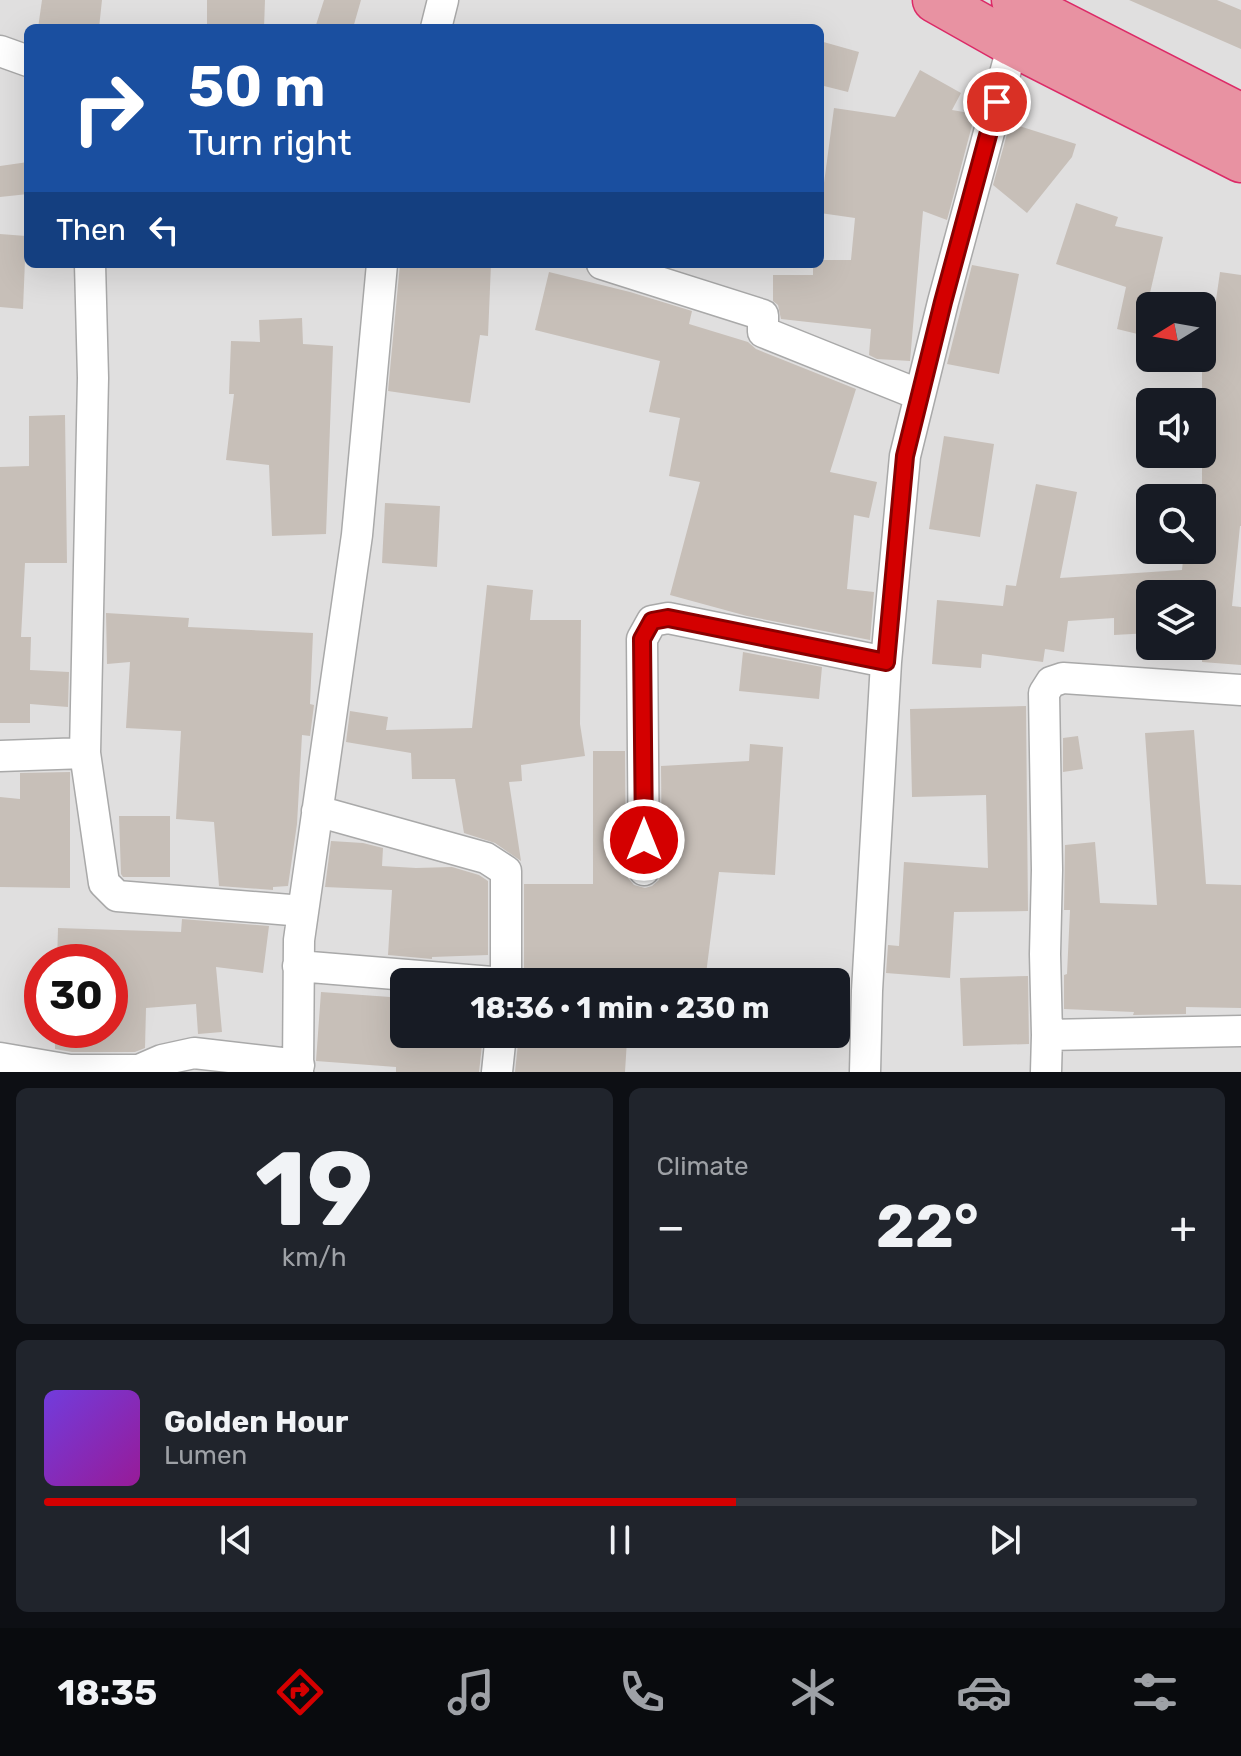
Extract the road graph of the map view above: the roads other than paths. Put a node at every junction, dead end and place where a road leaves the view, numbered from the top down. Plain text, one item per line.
1 (443, 0) edge
2 (935, 0) edge
3 (1014, 0) edge
4 (437, 24) edge
5 (1013, 44) junction
6 (0, 51) edge
7 (24, 60) edge
8 (1241, 116) edge
9 (1241, 160) edge
10 (90, 268) edge
11 (382, 268) edge
12 (615, 268) edge
13 (920, 395) junction
14 (886, 662) junction
15 (1241, 690) edge
16 (85, 753) junction
17 (0, 756) edge
18 (317, 811) junction
19 (644, 870) dead end
20 (303, 911) junction
21 (298, 966) junction
22 (506, 968) edge
23 (390, 974) edge
24 (1241, 1031) edge
25 (1047, 1035) junction
26 (500, 1048) edge
27 (9, 1063) edge
28 (298, 1068) edge
29 (497, 1072) edge
30 (865, 1072) edge
31 (1046, 1072) edge

1 - 4 street
2 - 5 highway
3 - 8 highway
5 - 9 highway
5 - 13 street
6 - 7 street
10 - 16 street
11 - 18 street
12 - 13 street
13 - 14 street
14 - 19 street
14 - 30 street
15 - 25 street
16 - 17 street
16 - 20 street
18 - 20 street
18 - 22 street
20 - 21 street
21 - 23 street
21 - 28 street
24 - 25 street
25 - 31 street
26 - 29 street
27 - 28 street

